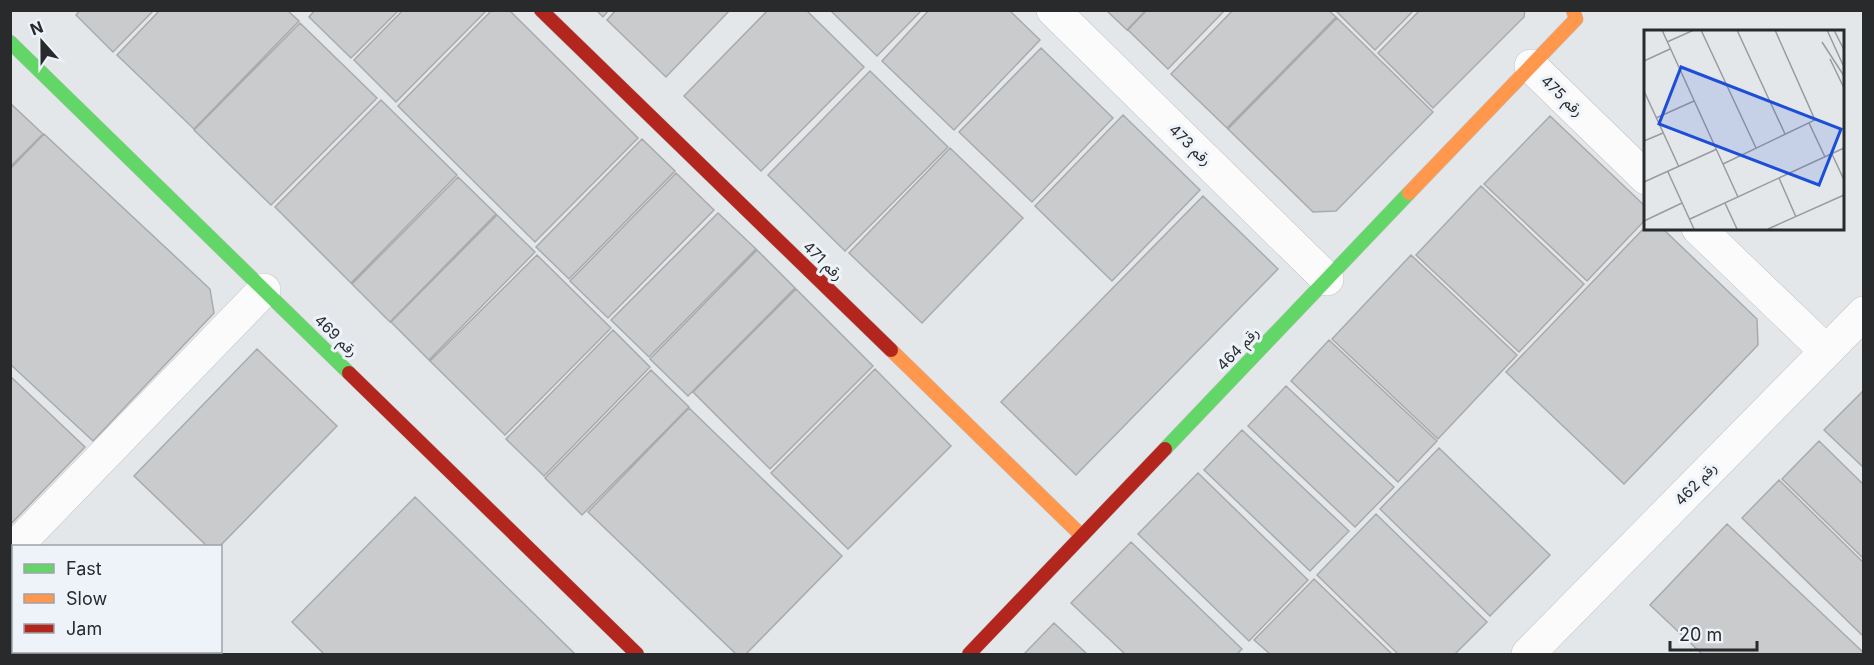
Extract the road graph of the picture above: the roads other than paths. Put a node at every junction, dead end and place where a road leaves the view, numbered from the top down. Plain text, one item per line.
1 (541, 10) edge
2 (1053, 10) edge
3 (1573, 10) edge
4 (10, 42) edge
5 (1531, 66) junction
6 (1644, 176) edge
7 (1700, 230) edge
8 (1327, 279) junction
9 (264, 290) junction
10 (1863, 313) edge
11 (1826, 351) junction
12 (1082, 536) junction
13 (18, 545) edge
14 (637, 654) edge
15 (969, 654) edge
16 (1528, 654) edge

1 - 12 street, رقم 471
2 - 8 street, رقم 473
3 - 5 street, رقم 475
4 - 9 street, رقم 469
5 - 6 street, رقم 475
5 - 8 street, رقم 464
7 - 11 street
8 - 12 street, رقم 464
9 - 13 street
9 - 14 street, رقم 469
10 - 11 street, رقم 462
11 - 16 street, رقم 462
12 - 15 street, رقم 464

